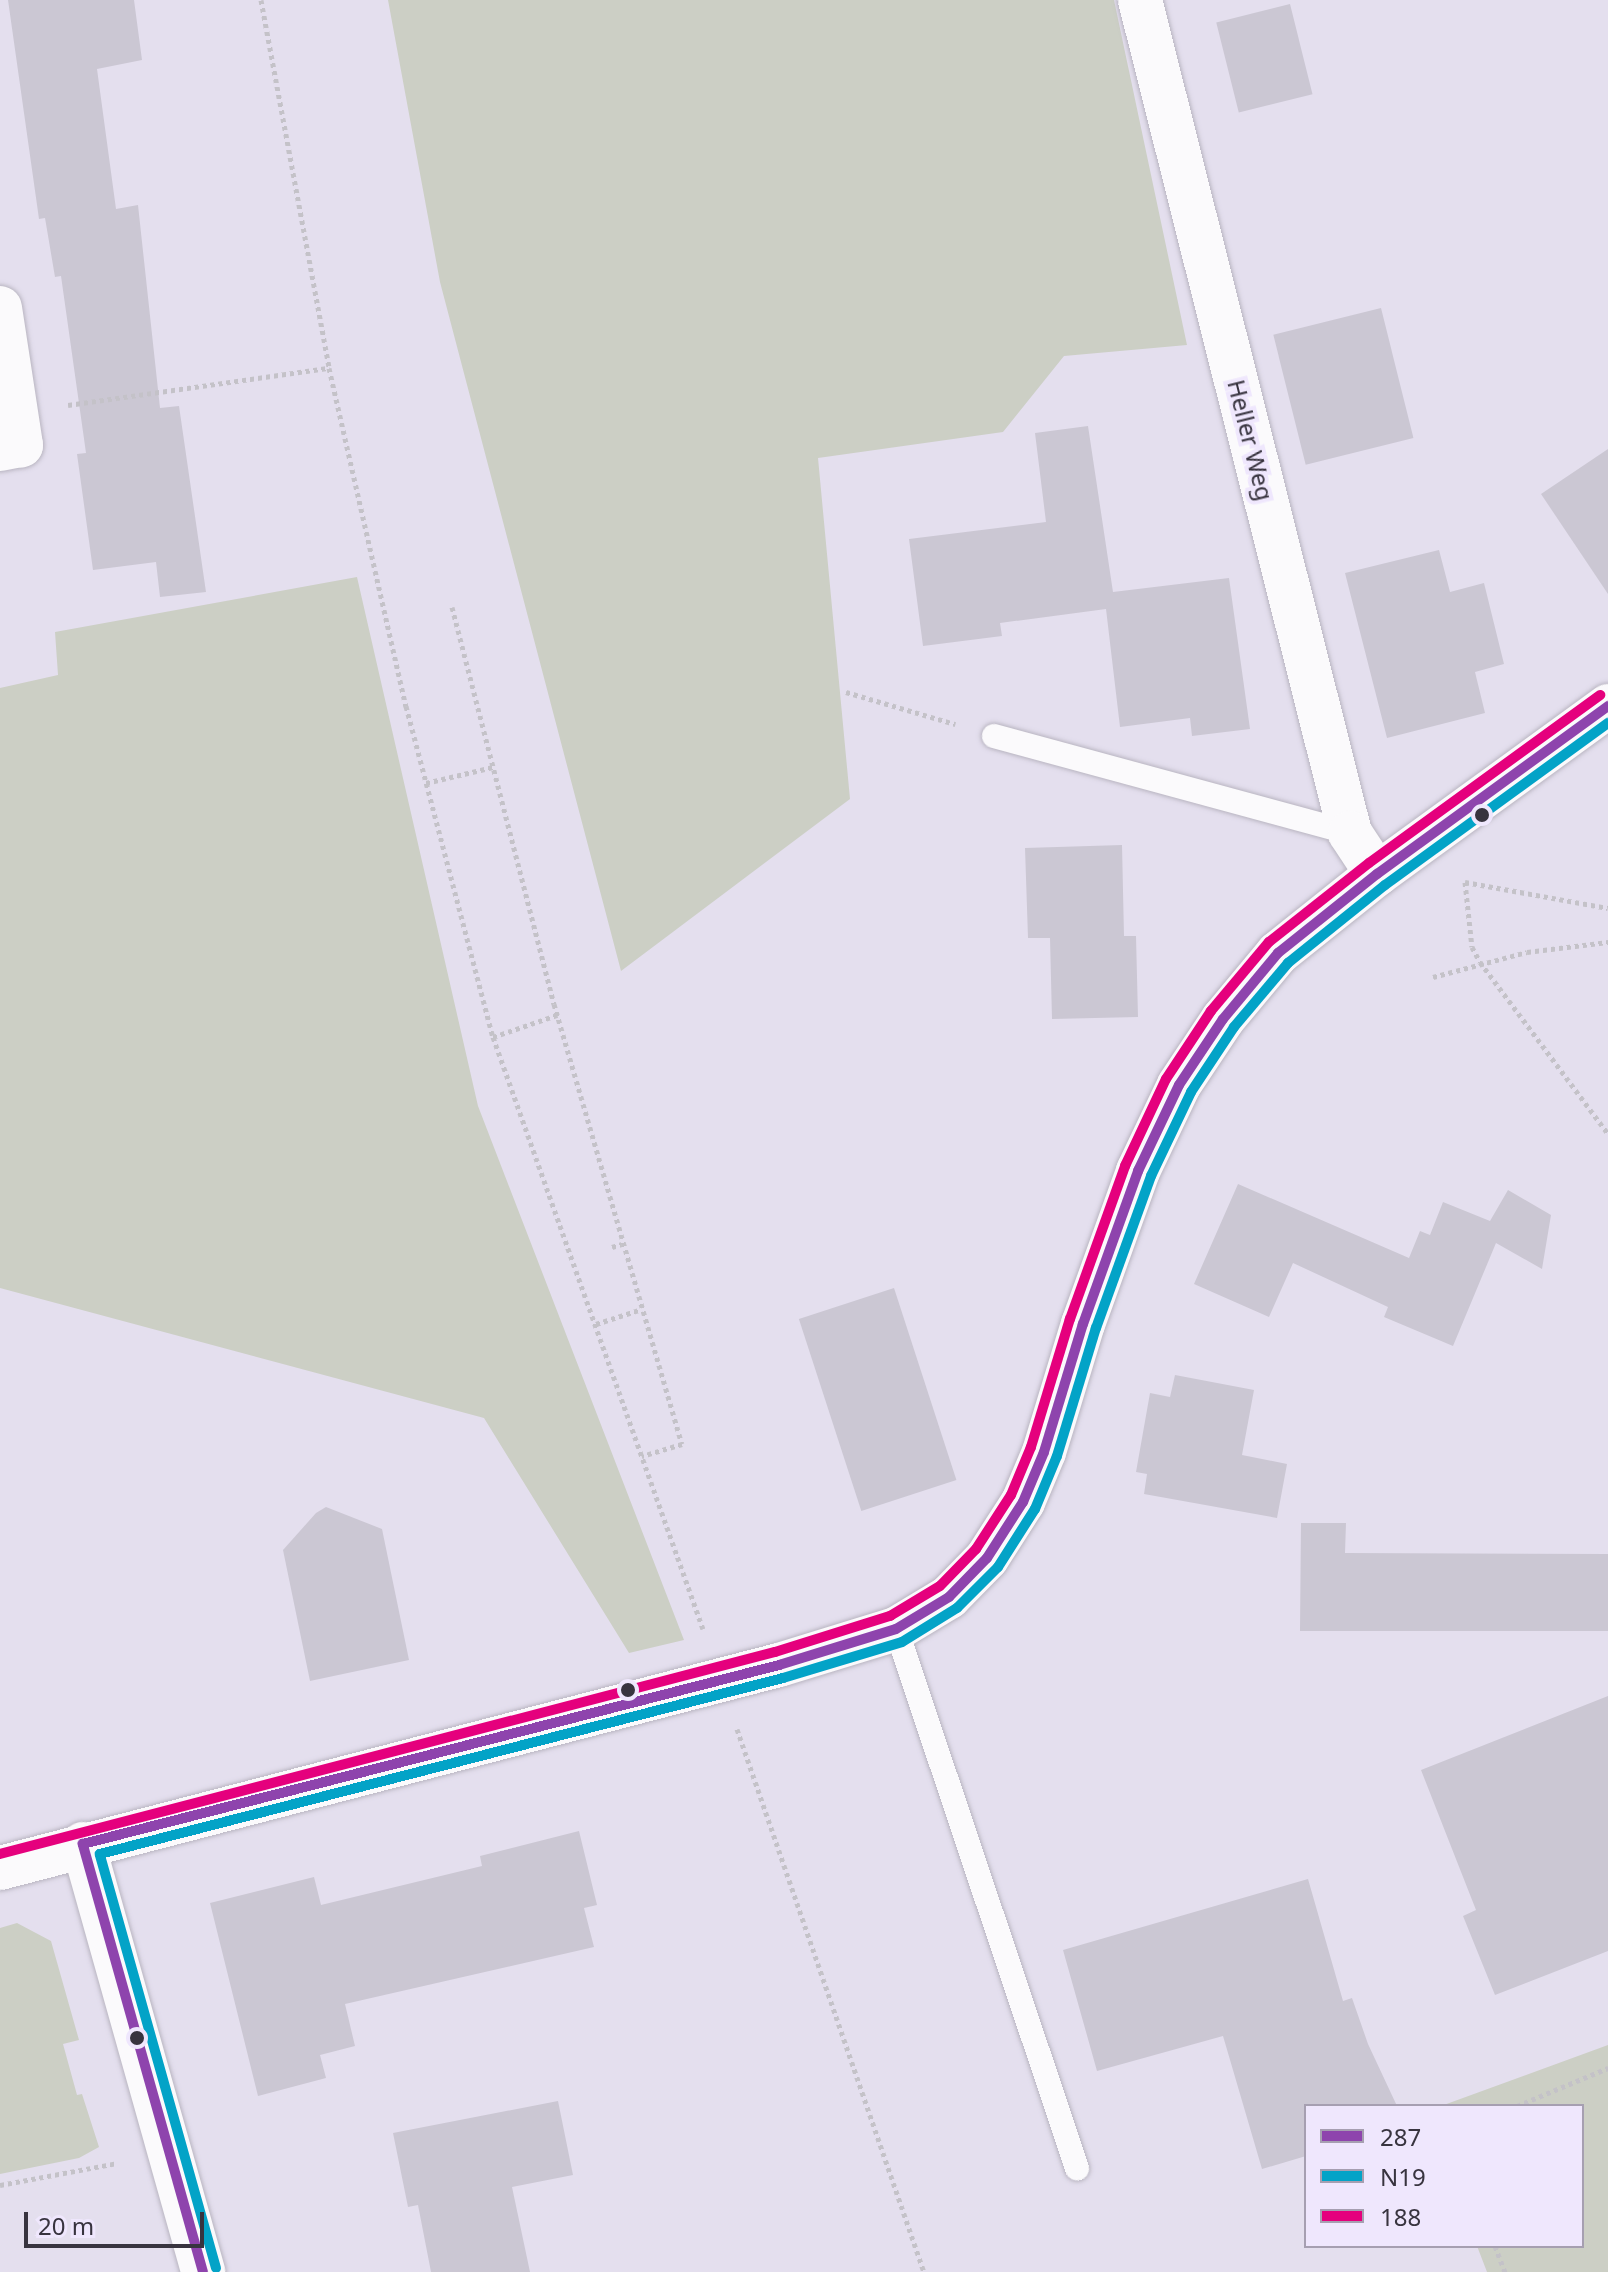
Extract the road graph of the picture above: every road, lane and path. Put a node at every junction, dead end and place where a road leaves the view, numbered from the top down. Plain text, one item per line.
1 (261, 0) edge
2 (1140, 0) edge
3 (0, 308) edge
4 (329, 368) junction
5 (8, 431) edge
6 (452, 607) dead end
7 (846, 692) dead end
8 (1608, 706) edge
9 (994, 736) joint
10 (493, 767) junction
11 (426, 783) junction
12 (1350, 833) junction
13 (1431, 836) junction
14 (1377, 874) junction
15 (1465, 882) junction
16 (1608, 908) edge
17 (1608, 942) edge
18 (1480, 962) junction
19 (1433, 977) dead end
20 (557, 1015) junction
21 (493, 1037) junction
22 (1608, 1134) edge
23 (622, 1244) junction
24 (612, 1247) dead end
25 (642, 1309) junction
26 (596, 1324) junction
27 (642, 1456) junction
28 (896, 1629) junction
29 (721, 1681) junction
30 (83, 1844) junction
31 (0, 1868) edge
32 (1608, 2068) edge
33 (1522, 2104) edge
34 (169, 2153) junction
35 (1077, 2168) dead end
36 (0, 2185) edge
37 (1496, 2248) edge
38 (203, 2272) edge
39 (924, 2272) edge
40 (1505, 2272) edge

1 - 4 path
2 - 12 street, Heller Weg
3 - 5 street
4 - 5 path
4 - 11 path
6 - 10 path
7 - 9 path
8 - 13 street
9 - 12 lane
10 - 11 path
10 - 20 path
11 - 21 path
12 - 14 street, Heller Weg
13 - 14 street
13 - 15 path
14 - 28 street
15 - 16 path
15 - 18 path
17 - 18 path
18 - 19 path
18 - 22 path
20 - 21 path
20 - 23 path
21 - 26 path
23 - 24 path
23 - 25 path
25 - 26 path
25 - 27 path
26 - 27 path
27 - 29 path
28 - 29 street
28 - 35 lane
29 - 30 street
29 - 39 path
30 - 31 street
30 - 34 street
32 - 33 path
34 - 36 path
34 - 38 street
37 - 40 path

